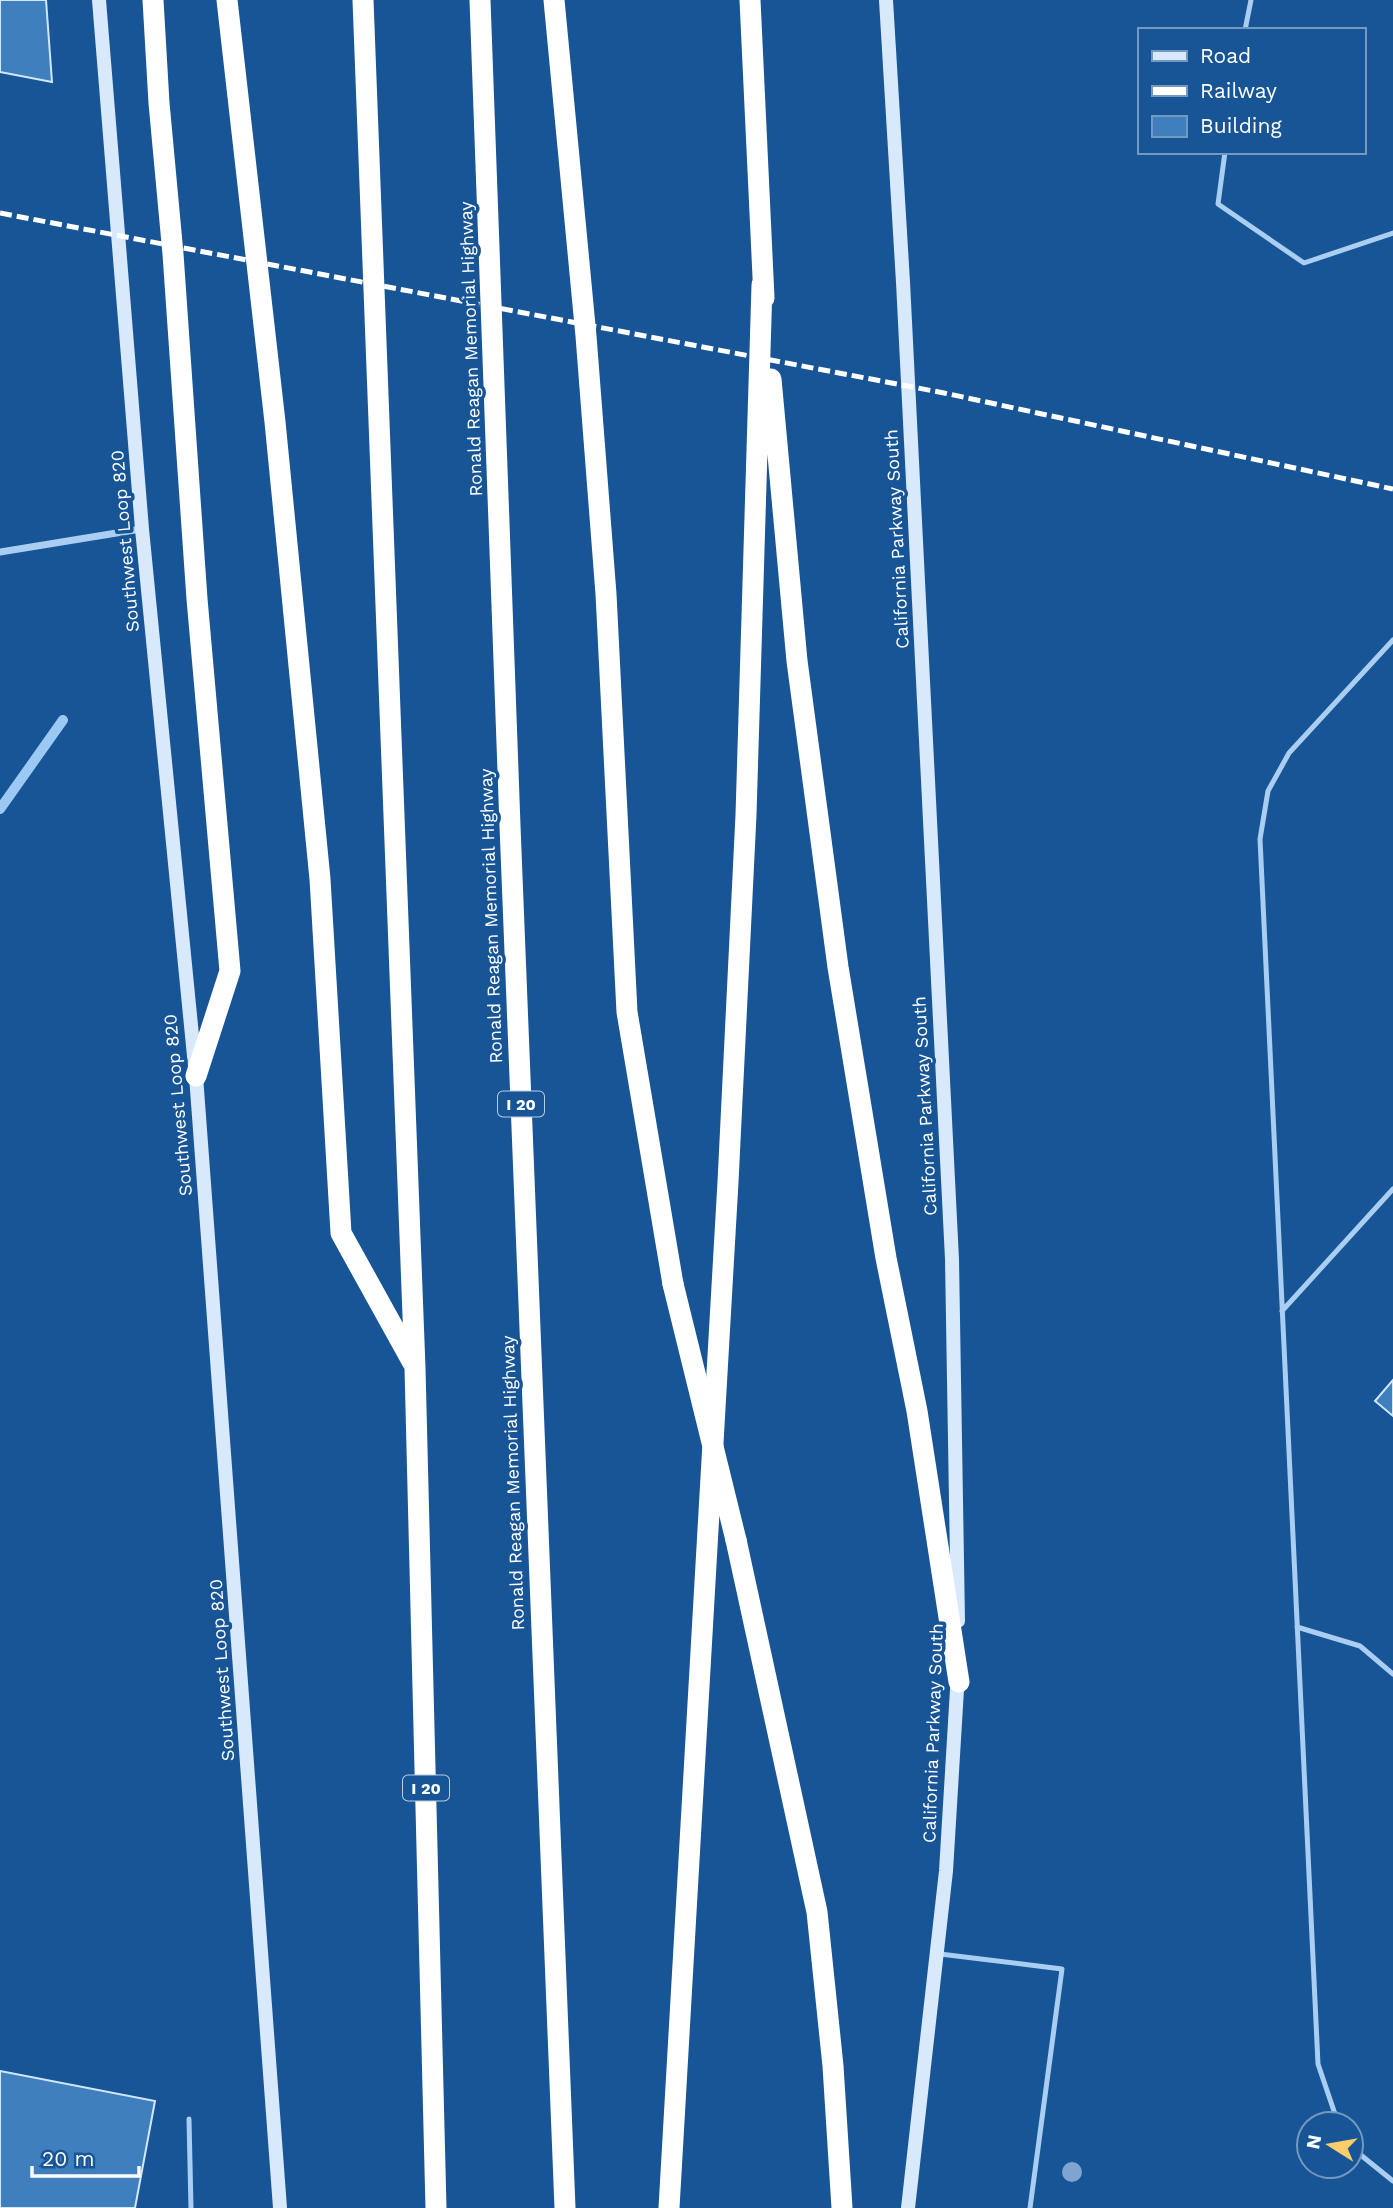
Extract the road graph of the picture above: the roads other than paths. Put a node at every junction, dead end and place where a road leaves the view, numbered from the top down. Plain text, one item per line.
1 (99, 0) edge
2 (153, 0) edge
3 (227, 0) edge
4 (363, 0) edge
5 (480, 0) edge
6 (554, 0) edge
7 (750, 0) edge
8 (886, 0) edge
9 (1251, 0) edge
10 (1245, 28) edge
11 (1225, 154) edge
12 (1393, 233) edge
13 (762, 285) junction
14 (142, 529) junction
15 (0, 552) edge
16 (1393, 639) edge
17 (196, 1076) junction
18 (1393, 1189) edge
19 (1282, 1311) junction
20 (415, 1367) junction
21 (1297, 1627) junction
22 (1393, 1674) edge
23 (958, 1682) junction
24 (938, 1953) junction
25 (1334, 2110) edge
26 (189, 2119) dead end
27 (1365, 2158) edge
28 (1393, 2181) edge
29 (191, 2208) edge
30 (280, 2208) edge
31 (436, 2208) edge
32 (565, 2208) edge
33 (669, 2208) edge
34 (842, 2208) edge
35 (908, 2208) edge
36 (1030, 2208) edge

1 - 14 main road, Southwest Loop 820
2 - 17 highway
3 - 20 highway
4 - 20 highway, I 20
5 - 32 highway, Ronald Reagan Memorial Highway / I 20
6 - 34 highway, bridge
7 - 13 highway
8 - 23 main road, California Parkway South
9 - 10 lane
11 - 12 lane
13 - 23 highway
13 - 33 highway
14 - 15 street
14 - 17 main road, Southwest Loop 820
16 - 19 lane
17 - 30 main road, Southwest Loop 820
18 - 19 lane
19 - 21 lane
20 - 31 highway, I 20
21 - 22 lane
21 - 25 lane
23 - 24 main road, California Parkway South
24 - 35 main road, California Parkway South
24 - 36 lane
26 - 29 lane
27 - 28 lane

